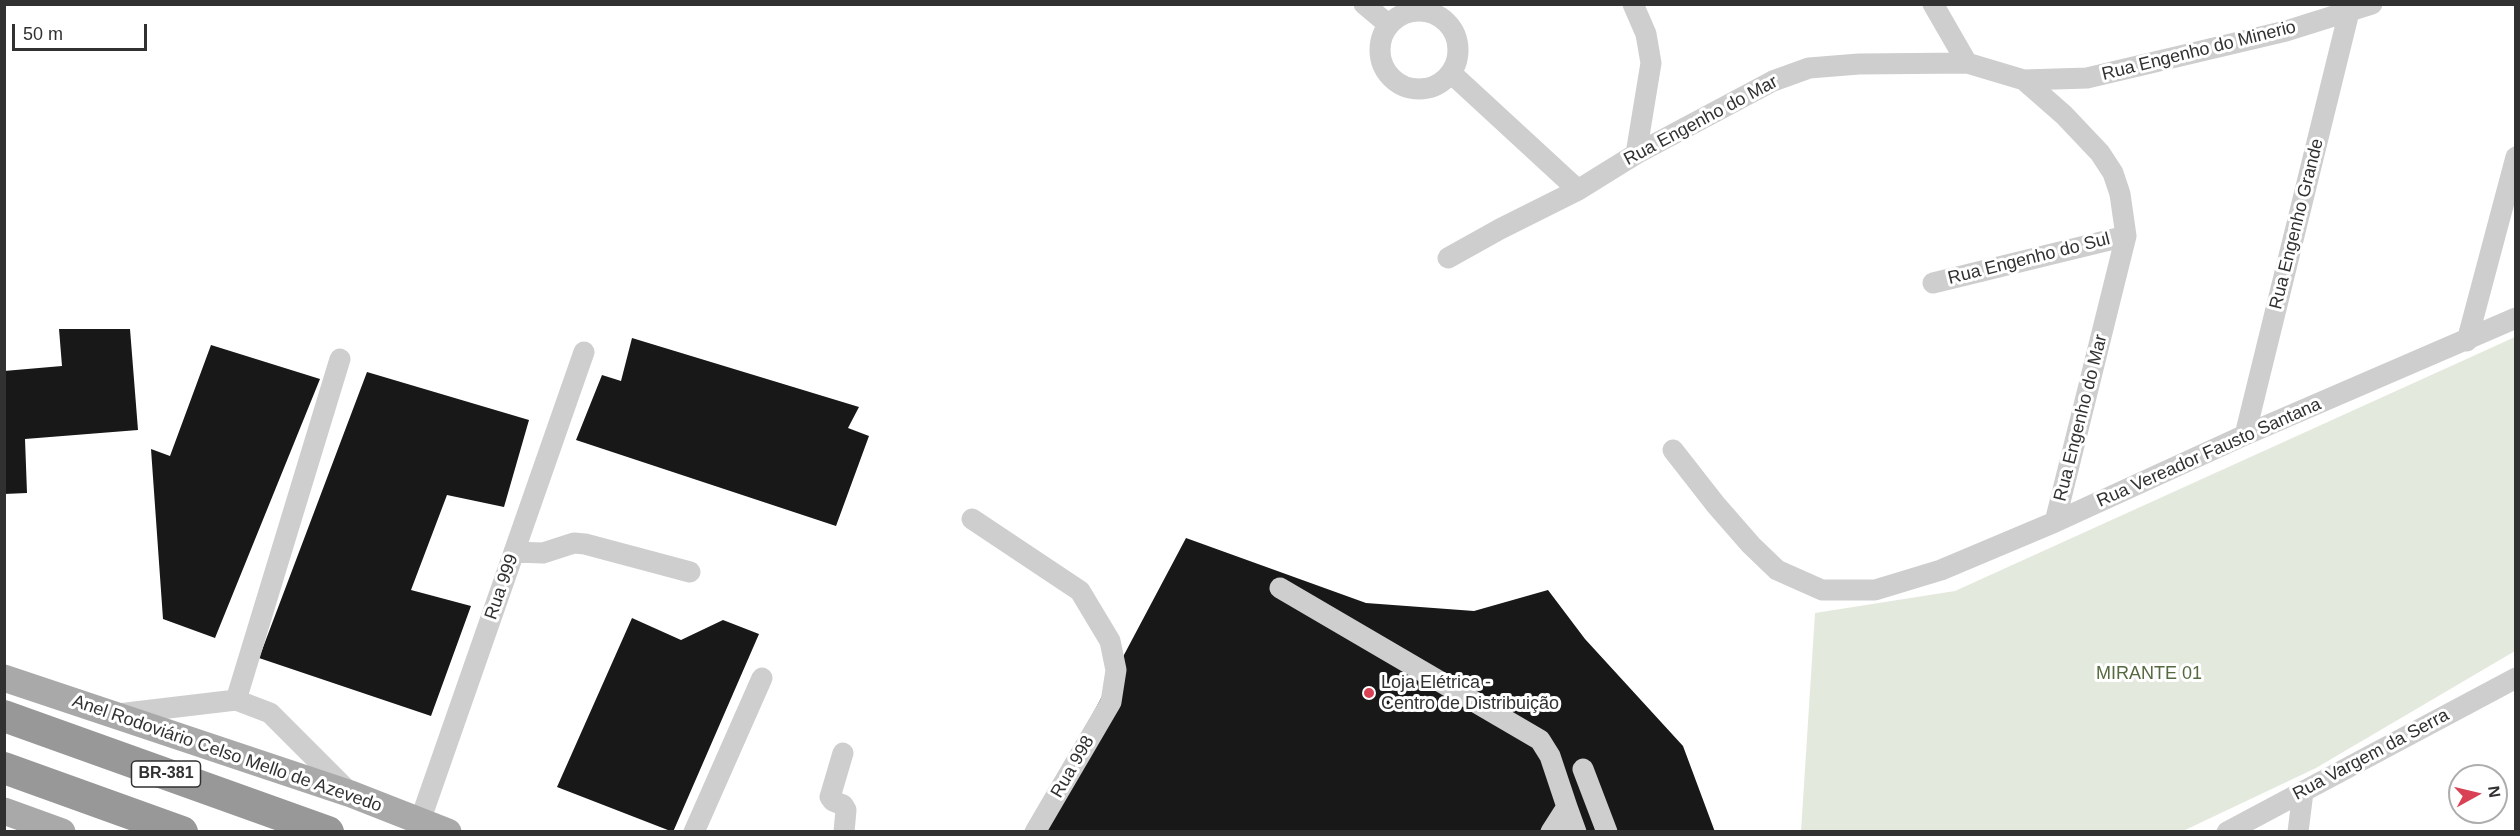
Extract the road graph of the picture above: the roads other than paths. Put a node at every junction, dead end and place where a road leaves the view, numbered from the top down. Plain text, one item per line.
1 (1364, 4) edge
2 (1633, 4) edge
3 (1933, 4) edge
4 (2372, 4) edge
5 (2349, 12) junction
6 (1389, 25) junction
7 (1967, 63) junction
8 (1451, 73) junction
9 (2024, 80) junction
10 (1636, 154) junction
11 (2516, 157) edge
12 (1578, 190) junction
13 (2126, 236) junction
14 (1448, 258) dead end
15 (1933, 283) dead end
16 (2516, 318) edge
17 (2467, 341) junction
18 (584, 352) dead end
19 (340, 359) dead end
20 (2245, 435) junction
21 (1673, 450) dead end
22 (972, 519) dead end
23 (2055, 522) junction
24 (514, 552) junction
25 (690, 572) dead end
26 (1280, 588) dead end
27 (4, 678) edge
28 (762, 678) dead end
29 (2516, 678) edge
30 (236, 700) junction
31 (4, 703) edge
32 (114, 715) junction
33 (4, 716) edge
34 (74, 740) junction
35 (843, 753) dead end
36 (4, 768) edge
37 (1583, 769) dead end
38 (2303, 792) junction
39 (351, 794) junction
40 (1567, 807) junction
41 (4, 811) edge
42 (420, 821) junction
43 (62, 831) edge
44 (182, 831) edge
45 (328, 831) edge
46 (448, 831) edge
47 (694, 831) edge
48 (844, 831) edge
49 (1035, 831) edge
50 (1551, 831) edge
51 (1576, 831) edge
52 (1607, 831) edge
53 (2227, 831) edge
54 (2298, 831) edge

1 - 6 street
2 - 10 street
3 - 7 street
4 - 5 street, Rua Engenho do Minerio
5 - 9 street, Rua Engenho do Minerio
5 - 20 street, Rua Engenho Grande
6 - 8 street
6 - 8 street
7 - 9 street, Rua Engenho do Mar
7 - 10 street, Rua Engenho do Mar
8 - 12 street
9 - 13 street, Rua Engenho do Mar
10 - 12 street, Rua Engenho do Mar
11 - 17 street
12 - 14 street, Rua Engenho do Mar
13 - 15 street, Rua Engenho do Sul
13 - 23 street, Rua Engenho do Mar
16 - 17 street, Rua Vereador Fausto Santana
17 - 20 street, Rua Vereador Fausto Santana
18 - 24 street, Rua 999
19 - 30 street
20 - 23 street, Rua Vereador Fausto Santana
21 - 23 street, Rua Vereador Fausto Santana
22 - 49 street, Rua 998
24 - 25 street
24 - 42 street, Rua 999
26 - 40 street
27 - 32 main road, Anel Rodoviário Celso Mello de Azevedo
28 - 47 street
29 - 38 street, Rua Vargem da Serra
30 - 32 street
30 - 39 street
31 - 34 highway
32 - 39 main road, Anel Rodoviário Celso Mello de Azevedo
33 - 34 highway, Anel Rodoviário Celso Mello de Azevedo / BR-381
34 - 45 highway, Anel Rodoviário Celso Mello de Azevedo / BR-381
35 - 48 street
36 - 44 highway, BR-381
37 - 52 street
38 - 53 street, Rua Vargem da Serra
38 - 54 street
39 - 42 main road, Anel Rodoviário Celso Mello de Azevedo
40 - 50 street
40 - 51 street
41 - 43 main road
42 - 46 main road, Anel Rodoviário Celso Mello de Azevedo

